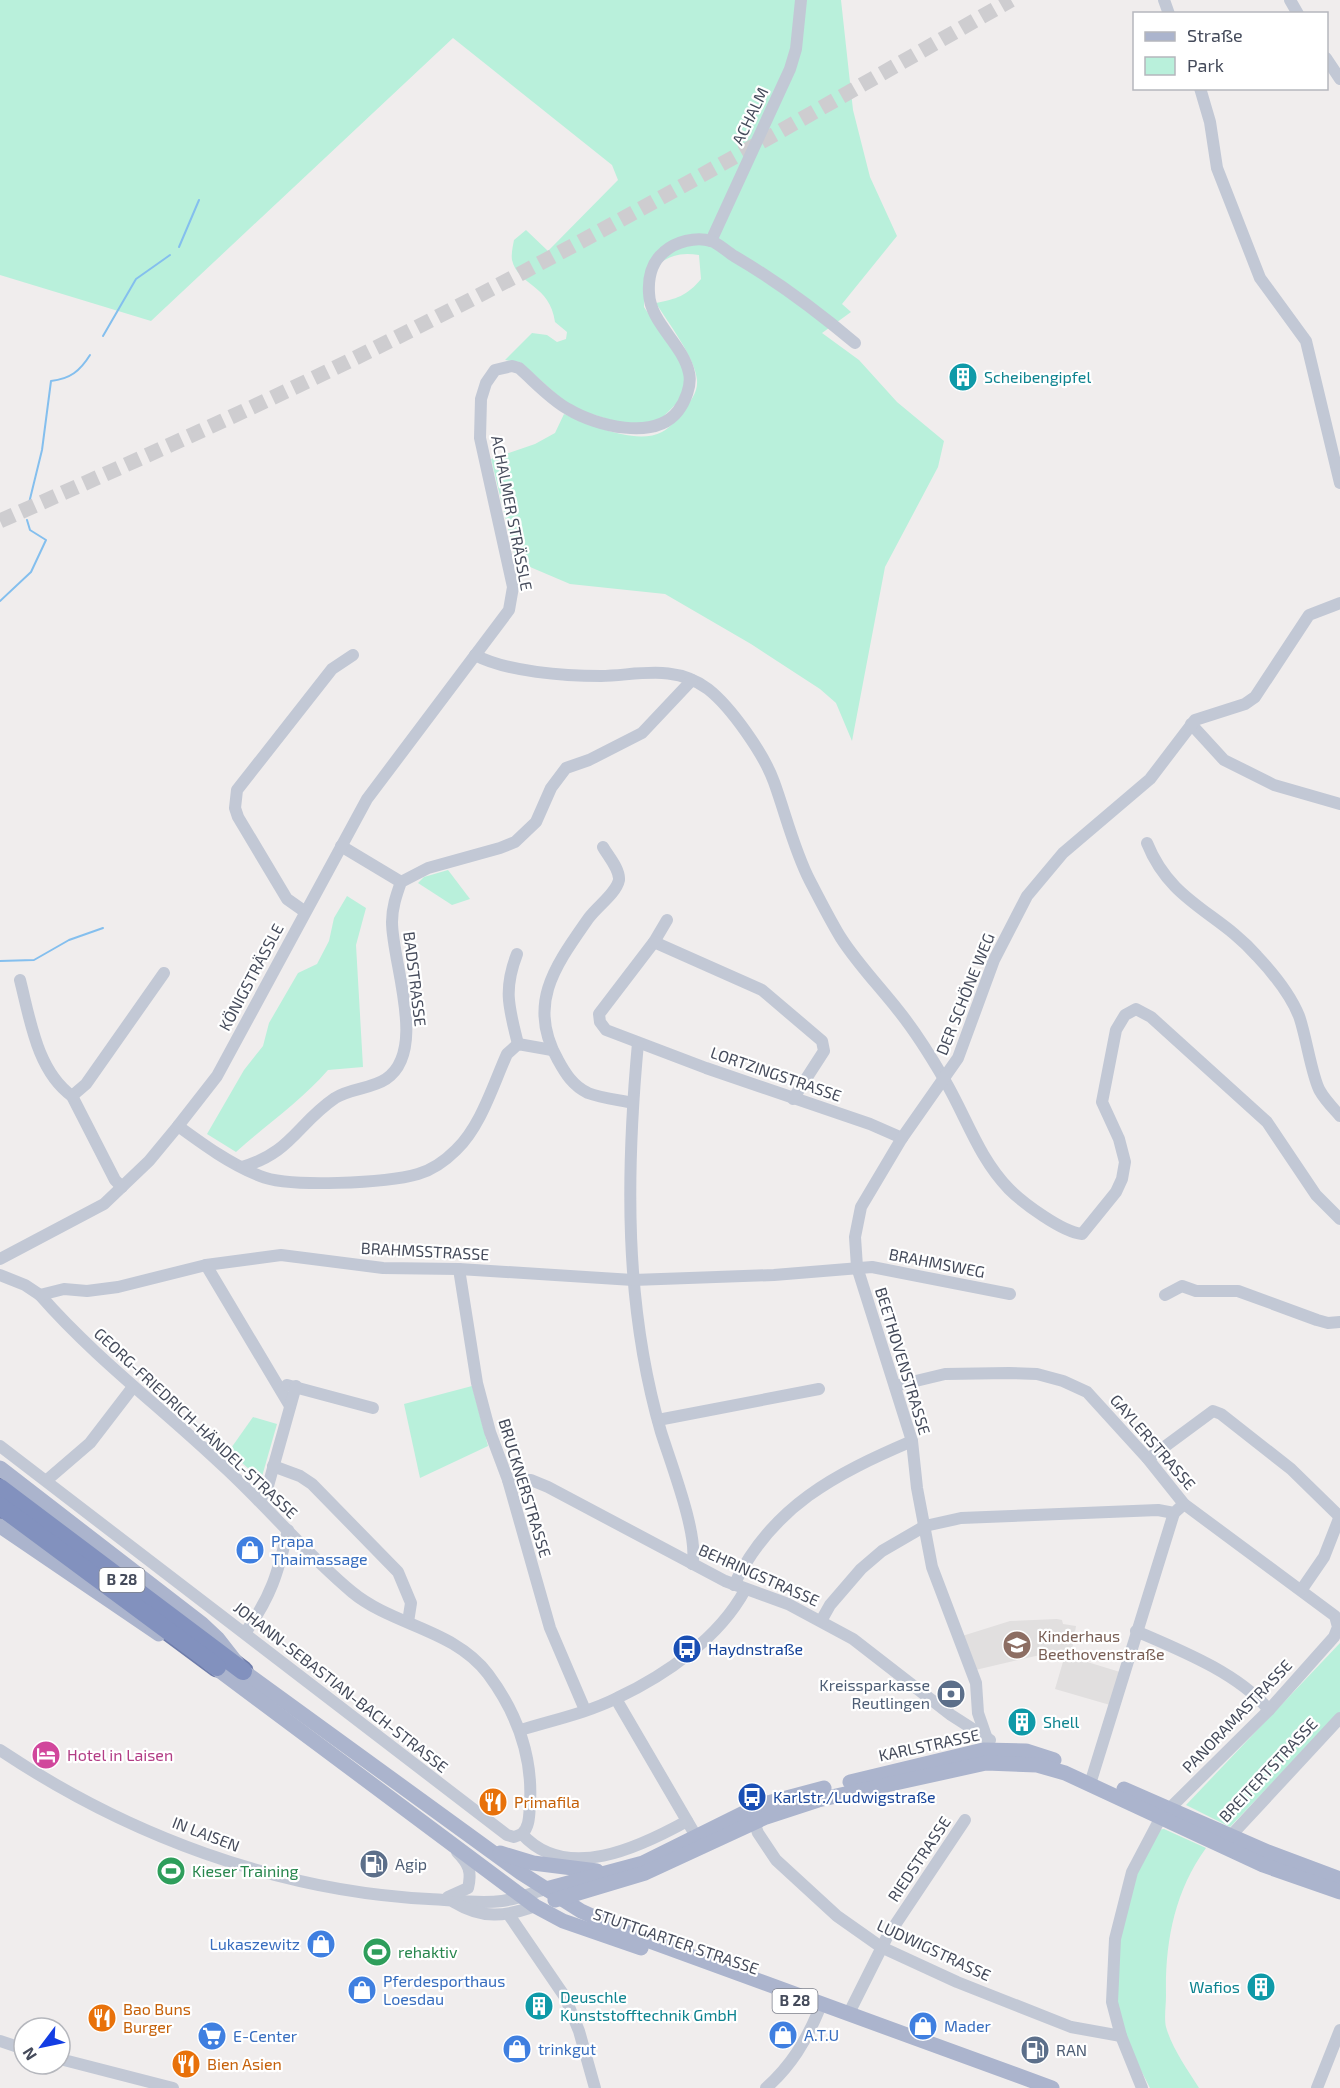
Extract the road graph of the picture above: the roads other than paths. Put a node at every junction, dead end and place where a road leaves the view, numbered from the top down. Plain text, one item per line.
1 (801, 0) edge
2 (1328, 61) edge
3 (1340, 79) edge
4 (1201, 90) edge
5 (711, 241) junction
6 (855, 344) dead end
7 (1340, 483) edge
8 (1340, 603) edge
9 (476, 655) junction
10 (352, 656) dead end
11 (692, 680) junction
12 (1191, 724) junction
13 (1340, 804) edge
14 (1147, 843) dead end
15 (341, 846) junction
16 (603, 847) dead end
17 (401, 882) junction
18 (304, 911) junction
19 (667, 920) dead end
20 (654, 942) junction
21 (517, 954) dead end
22 (164, 973) dead end
23 (20, 980) dead end
24 (638, 1043) junction
25 (518, 1044) junction
26 (552, 1050) junction
27 (945, 1080) junction
28 (72, 1096) junction
29 (793, 1099) junction
30 (633, 1103) junction
31 (1340, 1116) edge
32 (178, 1126) junction
33 (902, 1138) junction
34 (242, 1167) junction
35 (122, 1187) junction
36 (1340, 1220) edge
37 (0, 1259) edge
38 (206, 1265) junction
39 (857, 1266) junction
40 (459, 1269) junction
41 (0, 1275) edge
42 (633, 1280) junction
43 (1010, 1294) dead end
44 (40, 1295) junction
45 (1165, 1295) dead end
46 (1340, 1322) edge
47 (276, 1384) junction
48 (296, 1386) junction
49 (895, 1386) junction
50 (133, 1388) junction
51 (819, 1389) dead end
52 (290, 1406) junction
53 (373, 1408) dead end
54 (658, 1420) junction
55 (912, 1442) junction
56 (0, 1446) edge
57 (1148, 1459) junction
58 (273, 1466) junction
59 (0, 1468) edge
60 (47, 1480) junction
61 (507, 1480) junction
62 (0, 1488) edge
63 (260, 1500) junction
64 (1184, 1504) junction
65 (0, 1506) edge
66 (1174, 1513) junction
67 (1340, 1517) edge
68 (0, 1526) edge
69 (925, 1526) junction
70 (288, 1530) junction
71 (692, 1564) junction
72 (740, 1587) junction
73 (1302, 1589) junction
74 (821, 1621) junction
75 (408, 1622) junction
76 (1136, 1631) junction
77 (245, 1632) junction
78 (1334, 1637) joint
79 (217, 1667) junction
80 (243, 1671) junction
81 (616, 1699) junction
82 (585, 1710) junction
83 (1269, 1710) junction
84 (1340, 1718) edge
85 (521, 1730) junction
86 (984, 1747) junction
87 (0, 1750) edge
88 (1091, 1780) junction
89 (1165, 1813) junction
90 (752, 1816) junction
91 (965, 1820) dead end
92 (687, 1821) junction
93 (522, 1834) junction
94 (699, 1841) junction
95 (1225, 1841) junction
96 (450, 1845) junction
97 (486, 1848) junction
98 (612, 1878) junction
99 (1340, 1879) edge
100 (1340, 1892) edge
101 (521, 1896) junction
102 (562, 1898) junction
103 (447, 1901) junction
104 (543, 1901) junction
105 (509, 1915) junction
106 (606, 1924) junction
107 (881, 1947) junction
108 (819, 2010) junction
109 (849, 2013) junction
110 (1340, 2030) edge
111 (1121, 2036) junction
112 (1335, 2058) edge
113 (72, 2064) edge
114 (124, 2083) edge
115 (173, 2088) edge
116 (595, 2088) edge
117 (766, 2088) edge
118 (1024, 2088) edge
119 (1052, 2088) edge
120 (1142, 2088) edge
121 (1317, 2088) edge

1 - 5 street, ACHALM
2 - 3 street
4 - 7 street
5 - 6 street
5 - 9 street, ACHALMER STRÄSSLE
8 - 12 street, DER SCHÖNE WEG
9 - 11 street
9 - 15 street, KÖNIGSTRÄSSLE
10 - 18 street
11 - 17 street
11 - 27 street
12 - 13 street
12 - 27 street, DER SCHÖNE WEG
14 - 31 street
15 - 17 street
15 - 18 street, KÖNIGSTRÄSSLE
16 - 26 street
17 - 34 street, BADSTRASSE
18 - 32 street, KÖNIGSTRÄSSLE
19 - 20 street
20 - 24 street, LORTZINGSTRASSE
20 - 29 street
21 - 25 street
22 - 28 street
23 - 28 street
24 - 29 street, LORTZINGSTRASSE
24 - 30 street
25 - 26 street
25 - 34 street
26 - 30 street
27 - 33 street, BEETHOVENSTRASSE
27 - 36 street
28 - 35 street
29 - 33 street, LORTZINGSTRASSE
30 - 42 street
32 - 34 street
32 - 35 street, KÖNIGSTRÄSSLE
33 - 39 street, BEETHOVENSTRASSE
35 - 37 street, KÖNIGSTRÄSSLE
38 - 40 street, BRAHMSSTRASSE
38 - 44 street, BRAHMSSTRASSE
38 - 47 street
39 - 42 street, BRAHMSSTRASSE
39 - 43 street, BRAHMSWEG
39 - 49 street, BEETHOVENSTRASSE
40 - 42 street, BRAHMSSTRASSE
40 - 61 street, BRUCKNERSTRASSE
41 - 44 street
42 - 54 street
44 - 50 street, GEORG-FRIEDRICH-HÄNDEL-STRASSE
45 - 46 street
47 - 48 street
47 - 52 street
48 - 52 street
48 - 53 street
49 - 55 street, BEETHOVENSTRASSE
49 - 57 street, GAYLERSTRASSE
50 - 60 street
50 - 63 street, GEORG-FRIEDRICH-HÄNDEL-STRASSE
51 - 54 street
52 - 58 street
54 - 71 street
55 - 69 street, BEETHOVENSTRASSE
55 - 72 street
56 - 60 street, JOHANN-SEBASTIAN-BACH-STRASSE
57 - 64 street, GAYLERSTRASSE
57 - 67 street
58 - 63 street
58 - 75 street
59 - 80 main road
60 - 77 street, JOHANN-SEBASTIAN-BACH-STRASSE
61 - 71 street, BEHRINGSTRASSE
61 - 82 street, BRUCKNERSTRASSE
62 - 80 highway, B 28
63 - 70 street, GEORG-FRIEDRICH-HÄNDEL-STRASSE
64 - 66 street
64 - 73 street, GAYLERSTRASSE
65 - 79 highway, B 28
66 - 69 street
66 - 76 street
67 - 73 street
68 - 79 main road
69 - 74 street
69 - 86 street, BEETHOVENSTRASSE
70 - 75 street, GEORG-FRIEDRICH-HÄNDEL-STRASSE
70 - 77 street
71 - 72 street, BEHRINGSTRASSE
72 - 74 street, BEHRINGSTRASSE
72 - 81 street
73 - 78 street, GAYLERSTRASSE
74 - 86 street, BEHRINGSTRASSE
75 - 85 street, GEORG-FRIEDRICH-HÄNDEL-STRASSE
76 - 83 street
76 - 88 street
77 - 93 street, JOHANN-SEBASTIAN-BACH-STRASSE
78 - 83 street, PANORAMASTRASSE
79 - 96 main road, B 28
80 - 97 main road, B 28
81 - 82 street
81 - 92 street
82 - 85 street
83 - 89 street, PANORAMASTRASSE
84 - 95 street, BREITERTSTRASSE
85 - 93 street, GEORG-FRIEDRICH-HÄNDEL-STRASSE
86 - 88 main road, KARLSTRASSE
86 - 88 main road, KARLSTRASSE
86 - 90 main road, KARLSTRASSE
87 - 103 street, IN LAISEN
88 - 89 main road, KARLSTRASSE
89 - 95 main road, KARLSTRASSE
89 - 111 street, PANORAMASTRASSE
90 - 94 main road, KARLSTRASSE
90 - 107 street, LUDWIGSTRASSE
91 - 107 street, RIEDSTRASSE
92 - 93 street, JOHANN-SEBASTIAN-BACH-STRASSE
92 - 94 street
94 - 98 main road, KARLSTRASSE
95 - 99 main road, KARLSTRASSE
95 - 100 main road, KARLSTRASSE
96 - 101 main road, B 28
96 - 103 street
97 - 98 main road
97 - 104 main road, B 28
98 - 102 main road, KARLSTRASSE
98 - 104 main road, KARLSTRASSE
98 - 106 main road
101 - 103 street, IN LAISEN
101 - 104 main road, STUTTGARTER STRASSE / B 28
102 - 104 main road, KARLSTRASSE
102 - 106 main road, STUTTGARTER STRASSE / B 28
103 - 105 street, IN LAISEN
104 - 105 street, IN LAISEN
104 - 108 main road, STUTTGARTER STRASSE / B 28
105 - 116 street
106 - 109 main road, STUTTGARTER STRASSE / B 28
107 - 109 street, RIEDSTRASSE
107 - 111 street, LUDWIGSTRASSE
108 - 117 street
108 - 118 main road, STUTTGARTER STRASSE / B 28
109 - 119 main road, STUTTGARTER STRASSE / B 28
110 - 112 street
111 - 120 street, PANORAMASTRASSE
112 - 121 street
113 - 114 street
114 - 115 street

